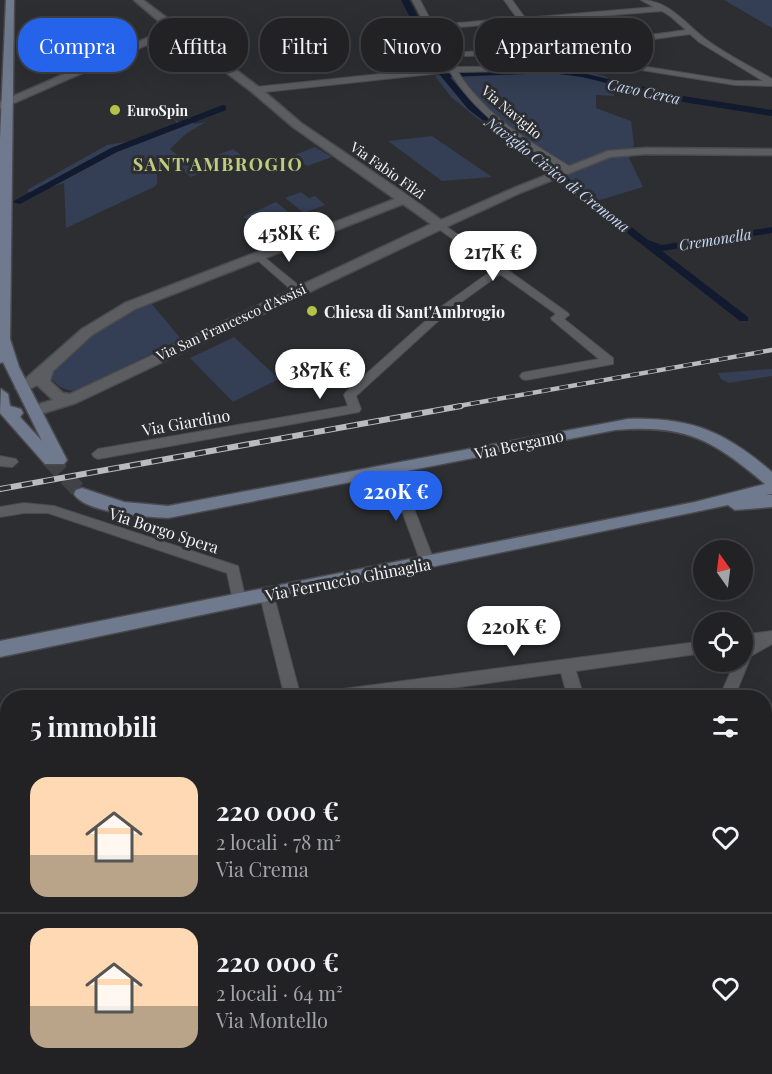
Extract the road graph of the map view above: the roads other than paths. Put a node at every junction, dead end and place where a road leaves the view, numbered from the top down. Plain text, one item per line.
1 (10, 0) edge
2 (138, 0) edge
3 (416, 0) edge
4 (508, 0) edge
5 (645, 0) edge
6 (663, 9) junction
7 (162, 18) edge
8 (521, 18) edge
9 (549, 18) edge
10 (692, 31) junction
11 (653, 37) edge
12 (149, 40) edge
13 (468, 54) dead end
14 (475, 54) edge
15 (653, 70) edge
16 (233, 72) edge
17 (475, 72) edge
18 (455, 73) junction
19 (772, 83) edge
20 (256, 90) junction
21 (4, 104) edge
22 (772, 152) edge
23 (568, 170) junction
24 (406, 200) junction
25 (440, 225) junction
26 (260, 256) junction
27 (500, 269) junction
28 (299, 291) junction
29 (3, 340) junction
30 (0, 358) edge
31 (43, 372) junction
32 (526, 376) dead end
33 (25, 392) junction
34 (71, 399) junction
35 (3, 402) edge
36 (98, 454) dead end
37 (393, 470) junction
38 (772, 481) edge
39 (82, 494) tunnel mouth
40 (770, 499) edge
41 (0, 512) edge
42 (428, 563) junction
43 (267, 596) junction
44 (239, 602) junction
45 (771, 637) edge
46 (753, 648) edge
47 (0, 649) edge
48 (693, 649) edge
49 (567, 667) junction
50 (736, 672) edge
51 (291, 690) edge
52 (439, 690) edge
53 (574, 690) edge
54 (729, 690) edge

1 - 21 main road
2 - 7 street, Via Fabio Filzi
3 - 18 street, Via Naviglio
4 - 8 street
5 - 6 street
6 - 9 street
6 - 10 street
10 - 11 street
10 - 19 street
12 - 21 street
13 - 14 street
15 - 19 street
16 - 20 street, Via Fabio Filzi
17 - 18 street
18 - 20 street
18 - 23 street, Via Naviglio
20 - 24 street, Via Fabio Filzi
21 - 29 main road
22 - 23 street, Via San Francesco d'Assisi
23 - 25 street, Via San Francesco d'Assisi
24 - 25 street, Via Fabio Filzi
24 - 26 street
25 - 27 street, Via Fabio Filzi
25 - 28 street, Via San Francesco d'Assisi
26 - 28 street
26 - 31 street
27 - 32 street, Via Fabio Filzi
27 - 36 street, Via Giardino
28 - 34 street, Via San Francesco d'Assisi
29 - 30 main road
29 - 33 main road
31 - 33 street
31 - 34 street
33 - 34 street, Via San Francesco d'Assisi
33 - 35 main road
33 - 35 main road
33 - 35 main road
37 - 38 main road, Via Bergamo
37 - 39 main road, Via Bergamo
37 - 42 street
40 - 42 main road, Via Ferruccio Ghinaglia
41 - 44 street, Via Borgo Spera
42 - 43 main road, Via Ferruccio Ghinaglia
43 - 44 main road, Via Ferruccio Ghinaglia
43 - 51 street
44 - 47 main road, Via Ferruccio Ghinaglia
45 - 46 street
48 - 49 street
49 - 52 street
49 - 53 street
50 - 54 street

